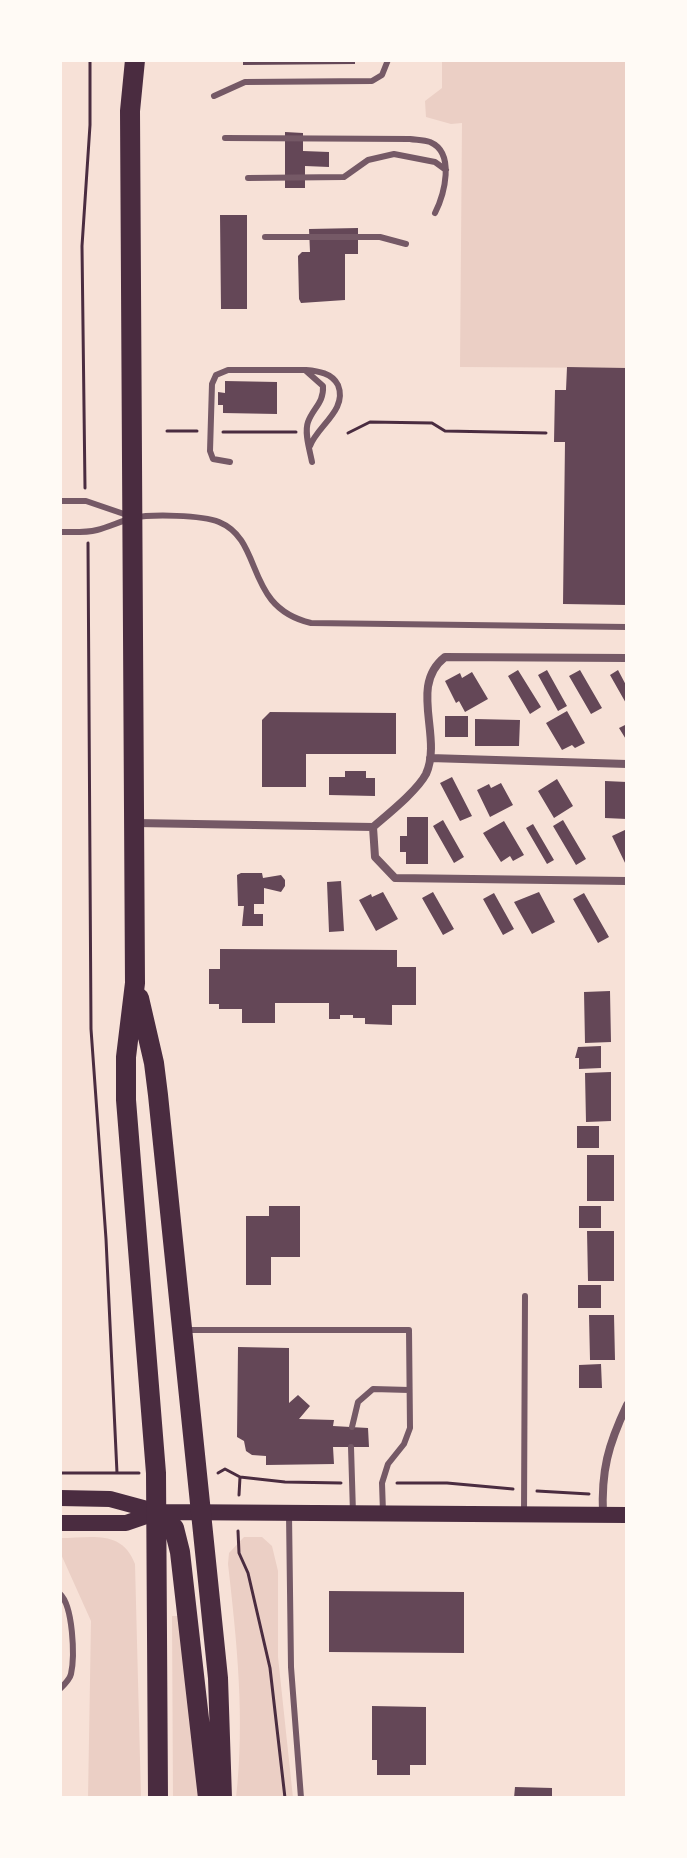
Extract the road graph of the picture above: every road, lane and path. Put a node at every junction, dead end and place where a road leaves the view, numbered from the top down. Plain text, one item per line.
1 (90, 60) edge
2 (123, 60) edge
3 (135, 60) edge
4 (388, 60) edge
5 (214, 96) dead end
6 (130, 111) junction
7 (225, 138) dead end
8 (446, 170) junction
9 (248, 178) dead end
10 (435, 213) dead end
11 (265, 237) dead end
12 (406, 244) dead end
13 (305, 370) junction
14 (167, 431) dead end
15 (205, 431) dead end
16 (216, 431) dead end
17 (299, 432) dead end
18 (348, 433) dead end
19 (546, 433) dead end
20 (310, 446) junction
21 (230, 462) dead end
22 (312, 462) dead end
23 (85, 475) dead end
24 (60, 501) edge
25 (134, 518) junction
26 (60, 532) edge
27 (89, 556) dead end
28 (627, 627) edge
29 (627, 658) edge
30 (430, 758) junction
31 (627, 764) edge
32 (135, 823) junction
33 (373, 827) junction
34 (627, 881) edge
35 (135, 983) junction
36 (525, 1296) dead end
37 (183, 1330) junction
38 (409, 1390) junction
39 (627, 1405) edge
40 (352, 1427) dead end
41 (351, 1447) dead end
42 (60, 1473) edge
43 (117, 1473) junction
44 (131, 1473) dead end
45 (219, 1473) dead end
46 (240, 1477) junction
47 (352, 1483) junction
48 (382, 1483) junction
49 (239, 1484) dead end
50 (524, 1489) junction
51 (602, 1495) junction
52 (60, 1498) edge
53 (158, 1512) junction
54 (202, 1512) junction
55 (289, 1513) junction
56 (353, 1513) junction
57 (383, 1513) junction
58 (524, 1514) junction
59 (603, 1515) junction
60 (627, 1515) edge
61 (60, 1523) edge
62 (238, 1541) dead end
63 (60, 1594) edge
64 (60, 1689) edge
65 (158, 1798) edge
66 (208, 1798) edge
67 (222, 1798) edge
68 (285, 1798) edge
69 (301, 1798) edge

1 - 23 path
2 - 6 main road
3 - 6 main road
4 - 5 lane
6 - 25 main road
7 - 8 lane
8 - 9 lane
8 - 10 lane
11 - 12 lane
13 - 20 lane
13 - 20 lane
13 - 21 lane
14 - 15 path
16 - 17 path
18 - 19 path
20 - 22 lane
24 - 25 lane
25 - 26 lane
25 - 28 lane
25 - 32 main road
27 - 43 path
29 - 30 street
30 - 31 street
30 - 33 street
32 - 33 street
32 - 35 main road
33 - 34 street
35 - 37 main road
35 - 53 main road
36 - 50 lane
37 - 38 lane
37 - 54 main road
38 - 40 lane
38 - 48 lane
39 - 51 street
41 - 47 lane
42 - 43 path
43 - 44 path
45 - 46 path
46 - 47 path
46 - 49 path
47 - 56 lane
48 - 50 path
48 - 57 lane
50 - 51 path
50 - 58 lane
51 - 59 street
52 - 53 main road
53 - 54 main road
53 - 61 main road
53 - 65 main road
53 - 66 main road
54 - 55 main road
54 - 67 main road
55 - 56 main road
55 - 69 lane
56 - 57 main road
57 - 58 main road
58 - 59 main road
59 - 60 main road
62 - 68 path
63 - 64 lane

